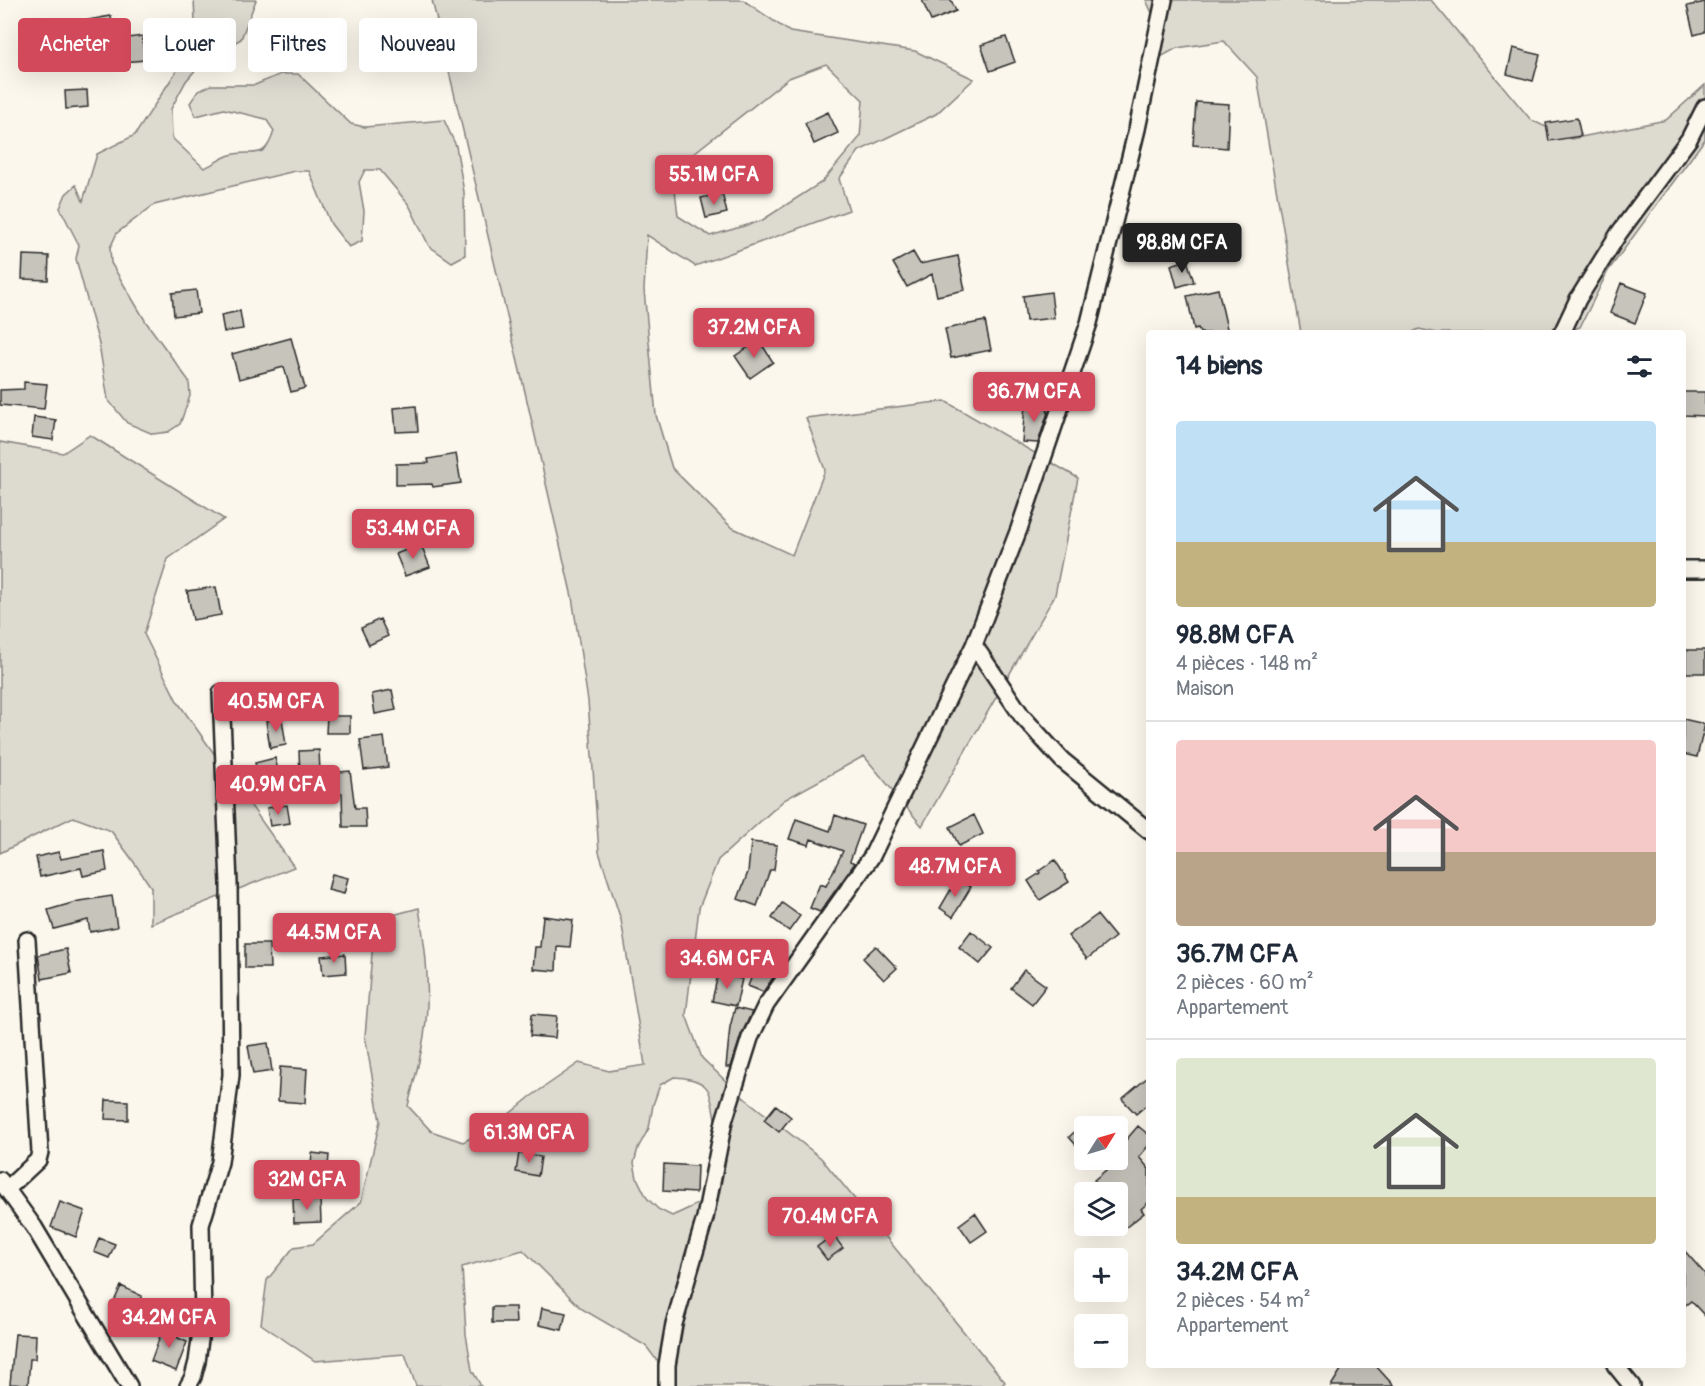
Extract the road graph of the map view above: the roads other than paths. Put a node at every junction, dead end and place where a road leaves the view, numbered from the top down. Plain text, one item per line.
1 (1164, 0) edge
2 (1705, 107) edge
3 (1563, 330) edge
4 (1686, 569) edge
5 (1705, 569) edge
6 (974, 645) junction
7 (221, 693) dead end
8 (1146, 829) edge
9 (27, 940) dead end
10 (3, 1184) edge
11 (1618, 1368) edge
12 (129, 1386) edge
13 (188, 1386) edge
14 (667, 1386) edge
15 (1632, 1386) edge

1 - 6 street
2 - 3 street
4 - 5 street
6 - 8 street
6 - 14 street
7 - 13 street
9 - 10 street
10 - 12 street
11 - 15 street

